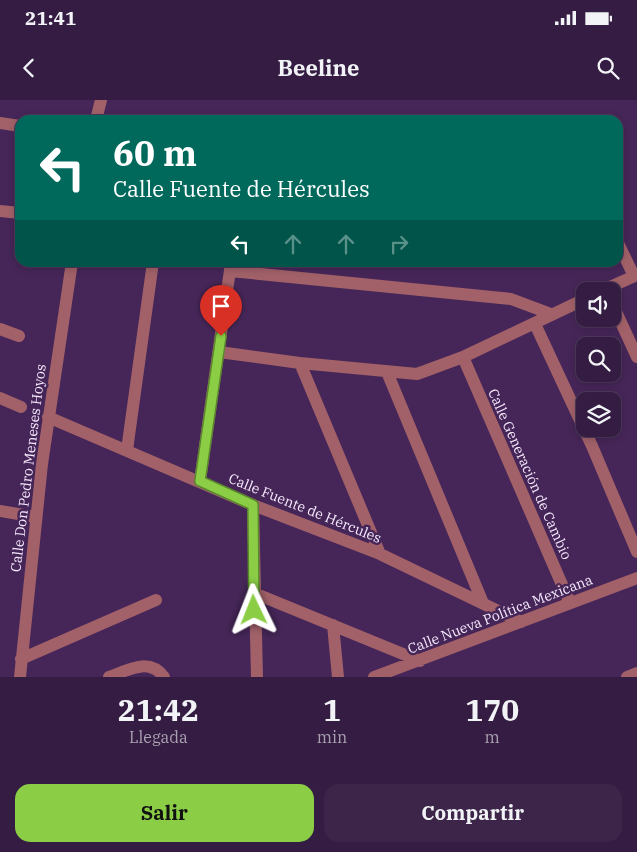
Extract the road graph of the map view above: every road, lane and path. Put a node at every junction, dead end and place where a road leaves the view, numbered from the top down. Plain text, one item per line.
1 (102, 100) edge
2 (98, 115) edge
3 (0, 123) edge
4 (15, 125) edge
5 (0, 211) edge
6 (15, 213) edge
7 (623, 252) edge
8 (71, 267) edge
9 (152, 267) edge
10 (231, 267) edge
11 (636, 275) edge
12 (621, 282) edge
13 (576, 303) edge
14 (551, 314) junction
15 (621, 323) edge
16 (535, 324) junction
17 (0, 329) edge
18 (19, 336) dead end
19 (219, 352) junction
20 (463, 357) junction
21 (637, 358) edge
22 (300, 363) junction
23 (387, 372) junction
24 (0, 398) edge
25 (21, 407) dead end
26 (48, 417) junction
27 (127, 450) junction
28 (200, 481) junction
29 (253, 505) junction
30 (0, 512) edge
31 (36, 517) junction
32 (637, 552) edge
33 (380, 554) junction
34 (637, 578) edge
35 (254, 593) junction
36 (156, 600) dead end
37 (483, 603) junction
38 (570, 603) junction
39 (521, 622) junction
40 (333, 625) junction
41 (21, 659) junction
42 (420, 660) junction
43 (637, 674) edge
44 (20, 677) edge
45 (109, 677) edge
46 (164, 677) edge
47 (257, 677) edge
48 (338, 677) edge
49 (374, 677) edge
50 (628, 677) edge

1 - 2 street
3 - 4 street
5 - 6 street
7 - 11 street
8 - 26 street, Calle Don Pedro Meneses Hoyos
9 - 27 street
10 - 14 street
10 - 19 street
11 - 12 street
13 - 14 street
14 - 16 street
15 - 21 street
16 - 20 street
16 - 32 street
17 - 18 street
19 - 22 street
19 - 28 street
20 - 23 street
20 - 38 street, Calle Generación de Cambio
22 - 23 street
22 - 33 street
23 - 37 street
24 - 25 street
26 - 27 street, Calle Fuente de Hércules
26 - 31 street, Calle Don Pedro Meneses Hoyos
27 - 28 street, Calle Fuente de Hércules
28 - 29 street, Calle Fuente de Hércules
29 - 33 street, Calle Fuente de Hércules
29 - 35 street
30 - 31 street
31 - 41 street, Calle Don Pedro Meneses Hoyos
33 - 37 street, Calle Fuente de Hércules
34 - 38 street, Calle Nueva Política Mexicana
35 - 40 street
35 - 47 street
36 - 41 street
37 - 39 street, Calle Fuente de Hércules
38 - 39 street, Calle Nueva Política Mexicana
39 - 42 street, Calle Nueva Política Mexicana
40 - 42 street
40 - 48 street
41 - 44 street, Calle Don Pedro Meneses Hoyos
42 - 49 street, Calle Nueva Política Mexicana
43 - 50 street
45 - 46 street

